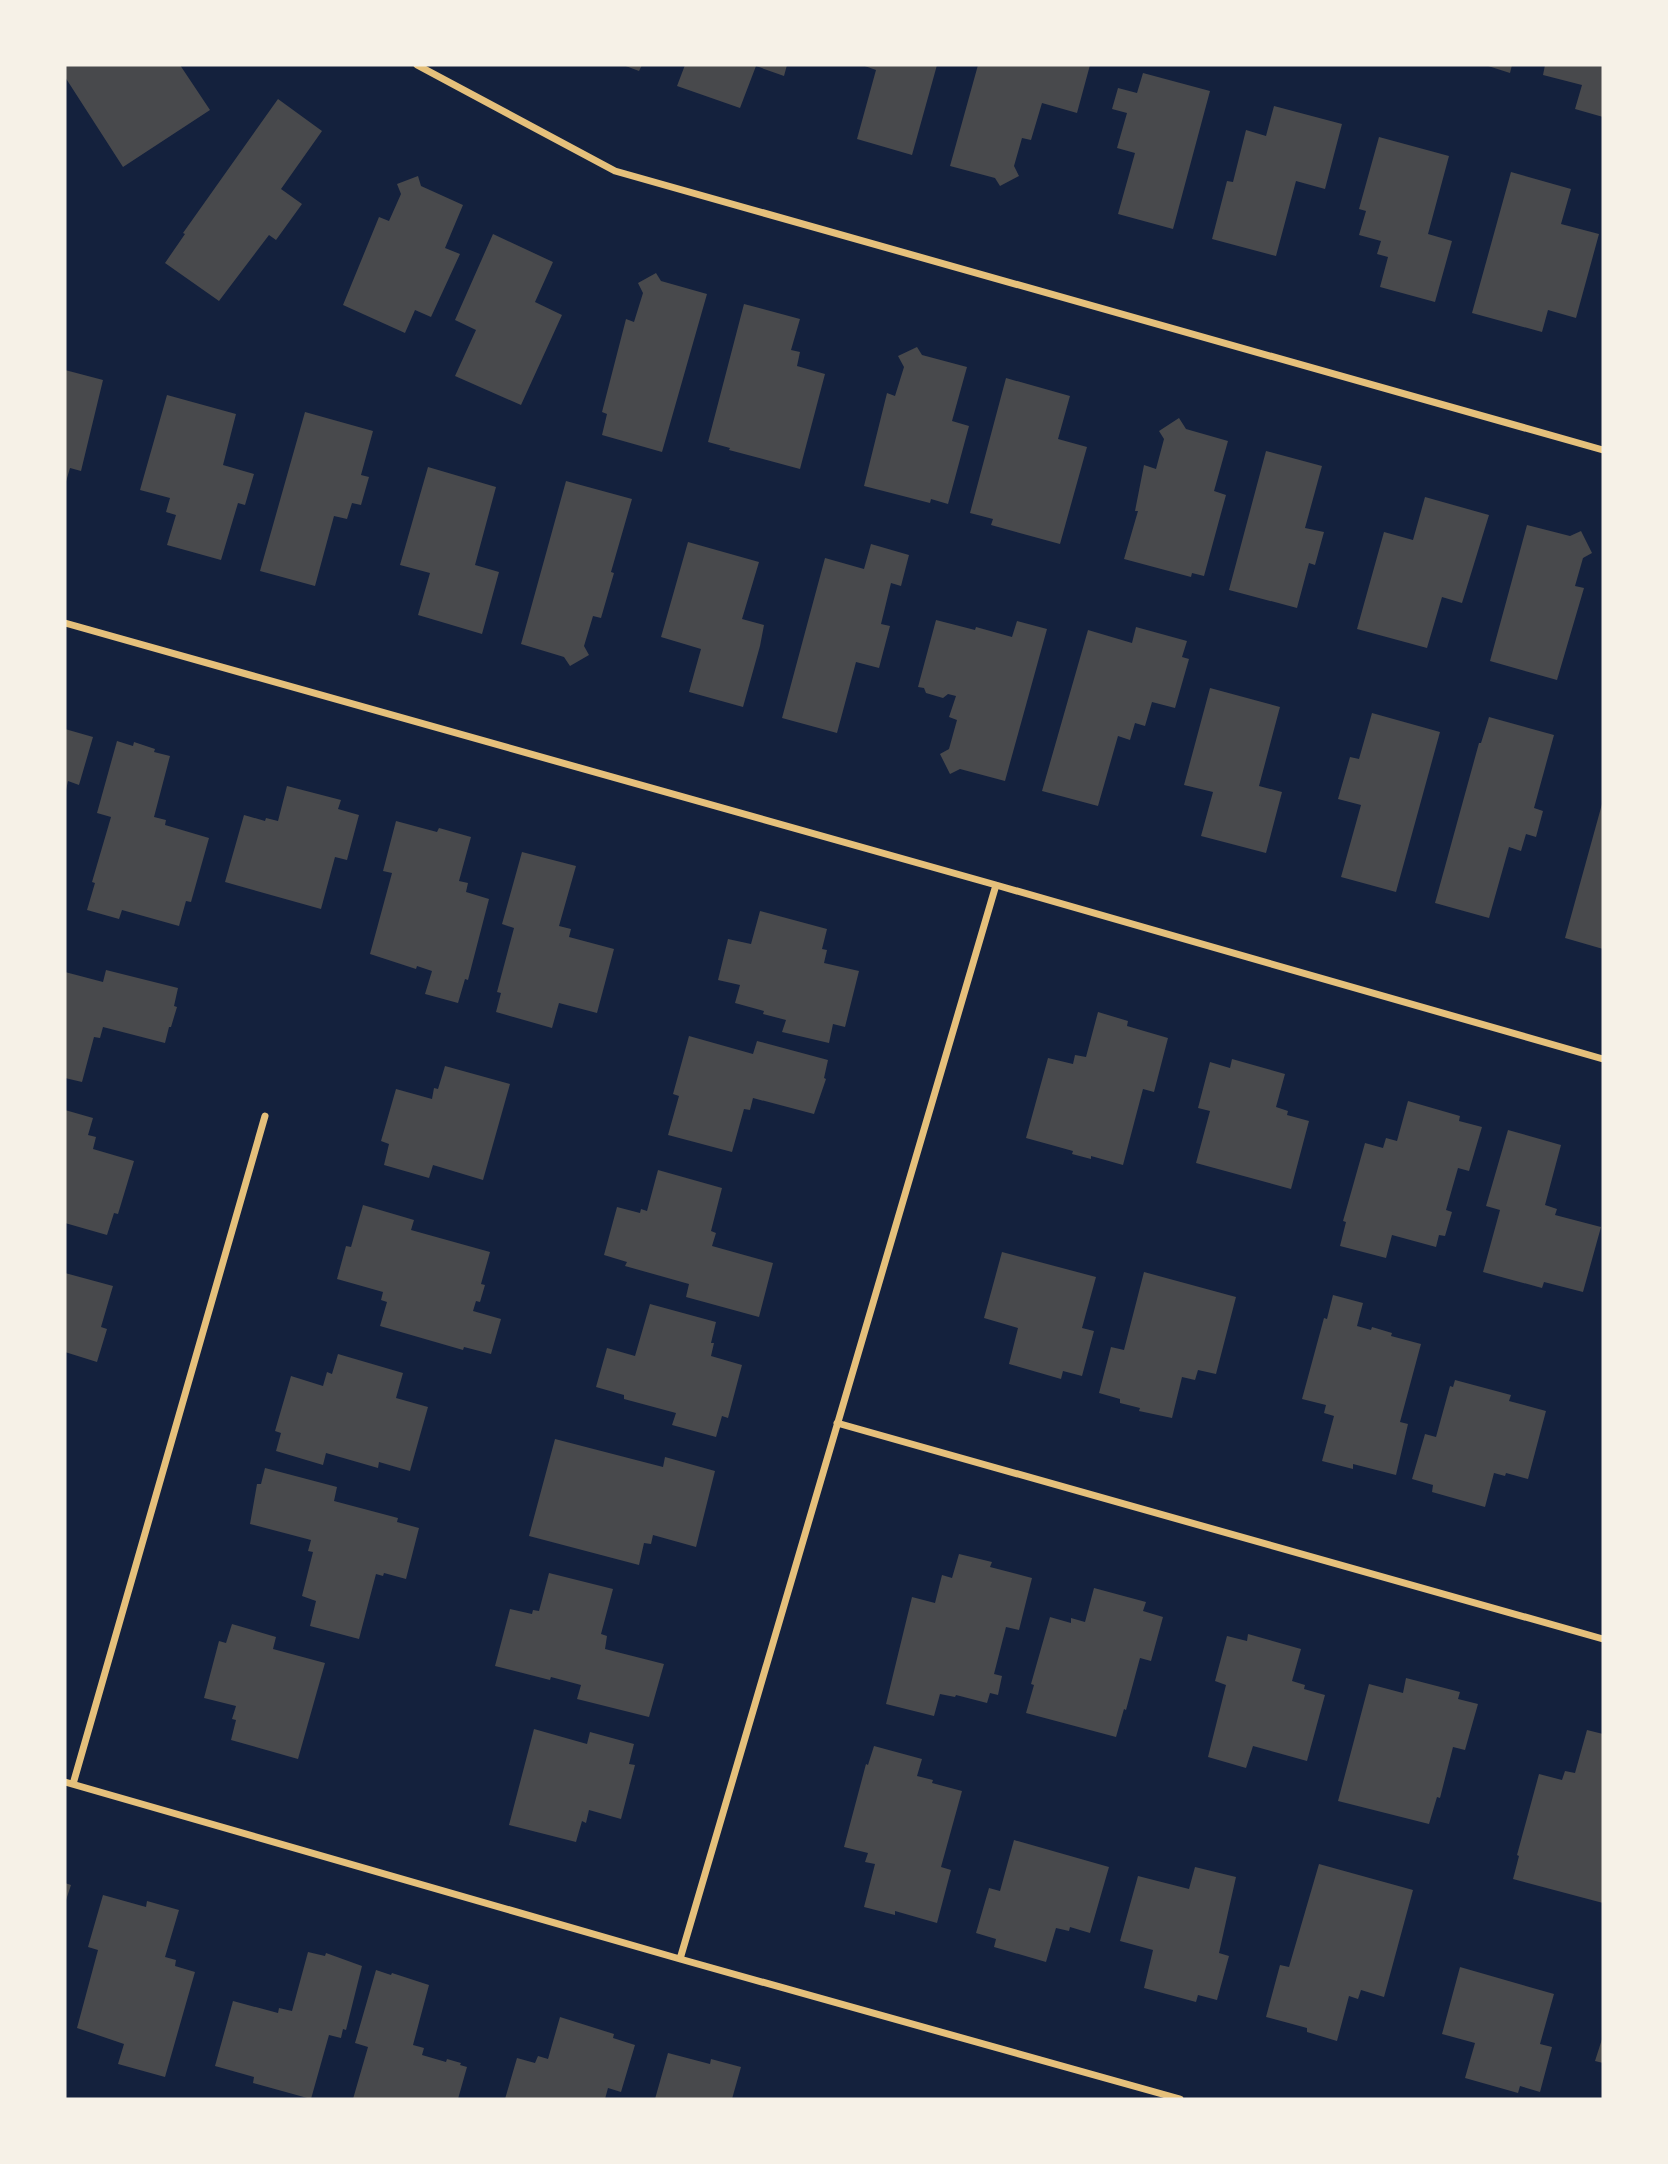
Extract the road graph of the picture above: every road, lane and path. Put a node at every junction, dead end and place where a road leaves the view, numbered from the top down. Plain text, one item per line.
1 (417, 65) edge
2 (1603, 450) edge
3 (65, 623) edge
4 (996, 885) junction
5 (1603, 1059) edge
6 (265, 1116) dead end
7 (837, 1423) junction
8 (1603, 1639) edge
9 (69, 1783) edge
10 (680, 1959) junction
11 (1180, 2099) edge

1 - 2 street
3 - 4 street
4 - 5 street
4 - 7 street
6 - 9 street
7 - 8 street
7 - 10 street
9 - 10 street
10 - 11 street

